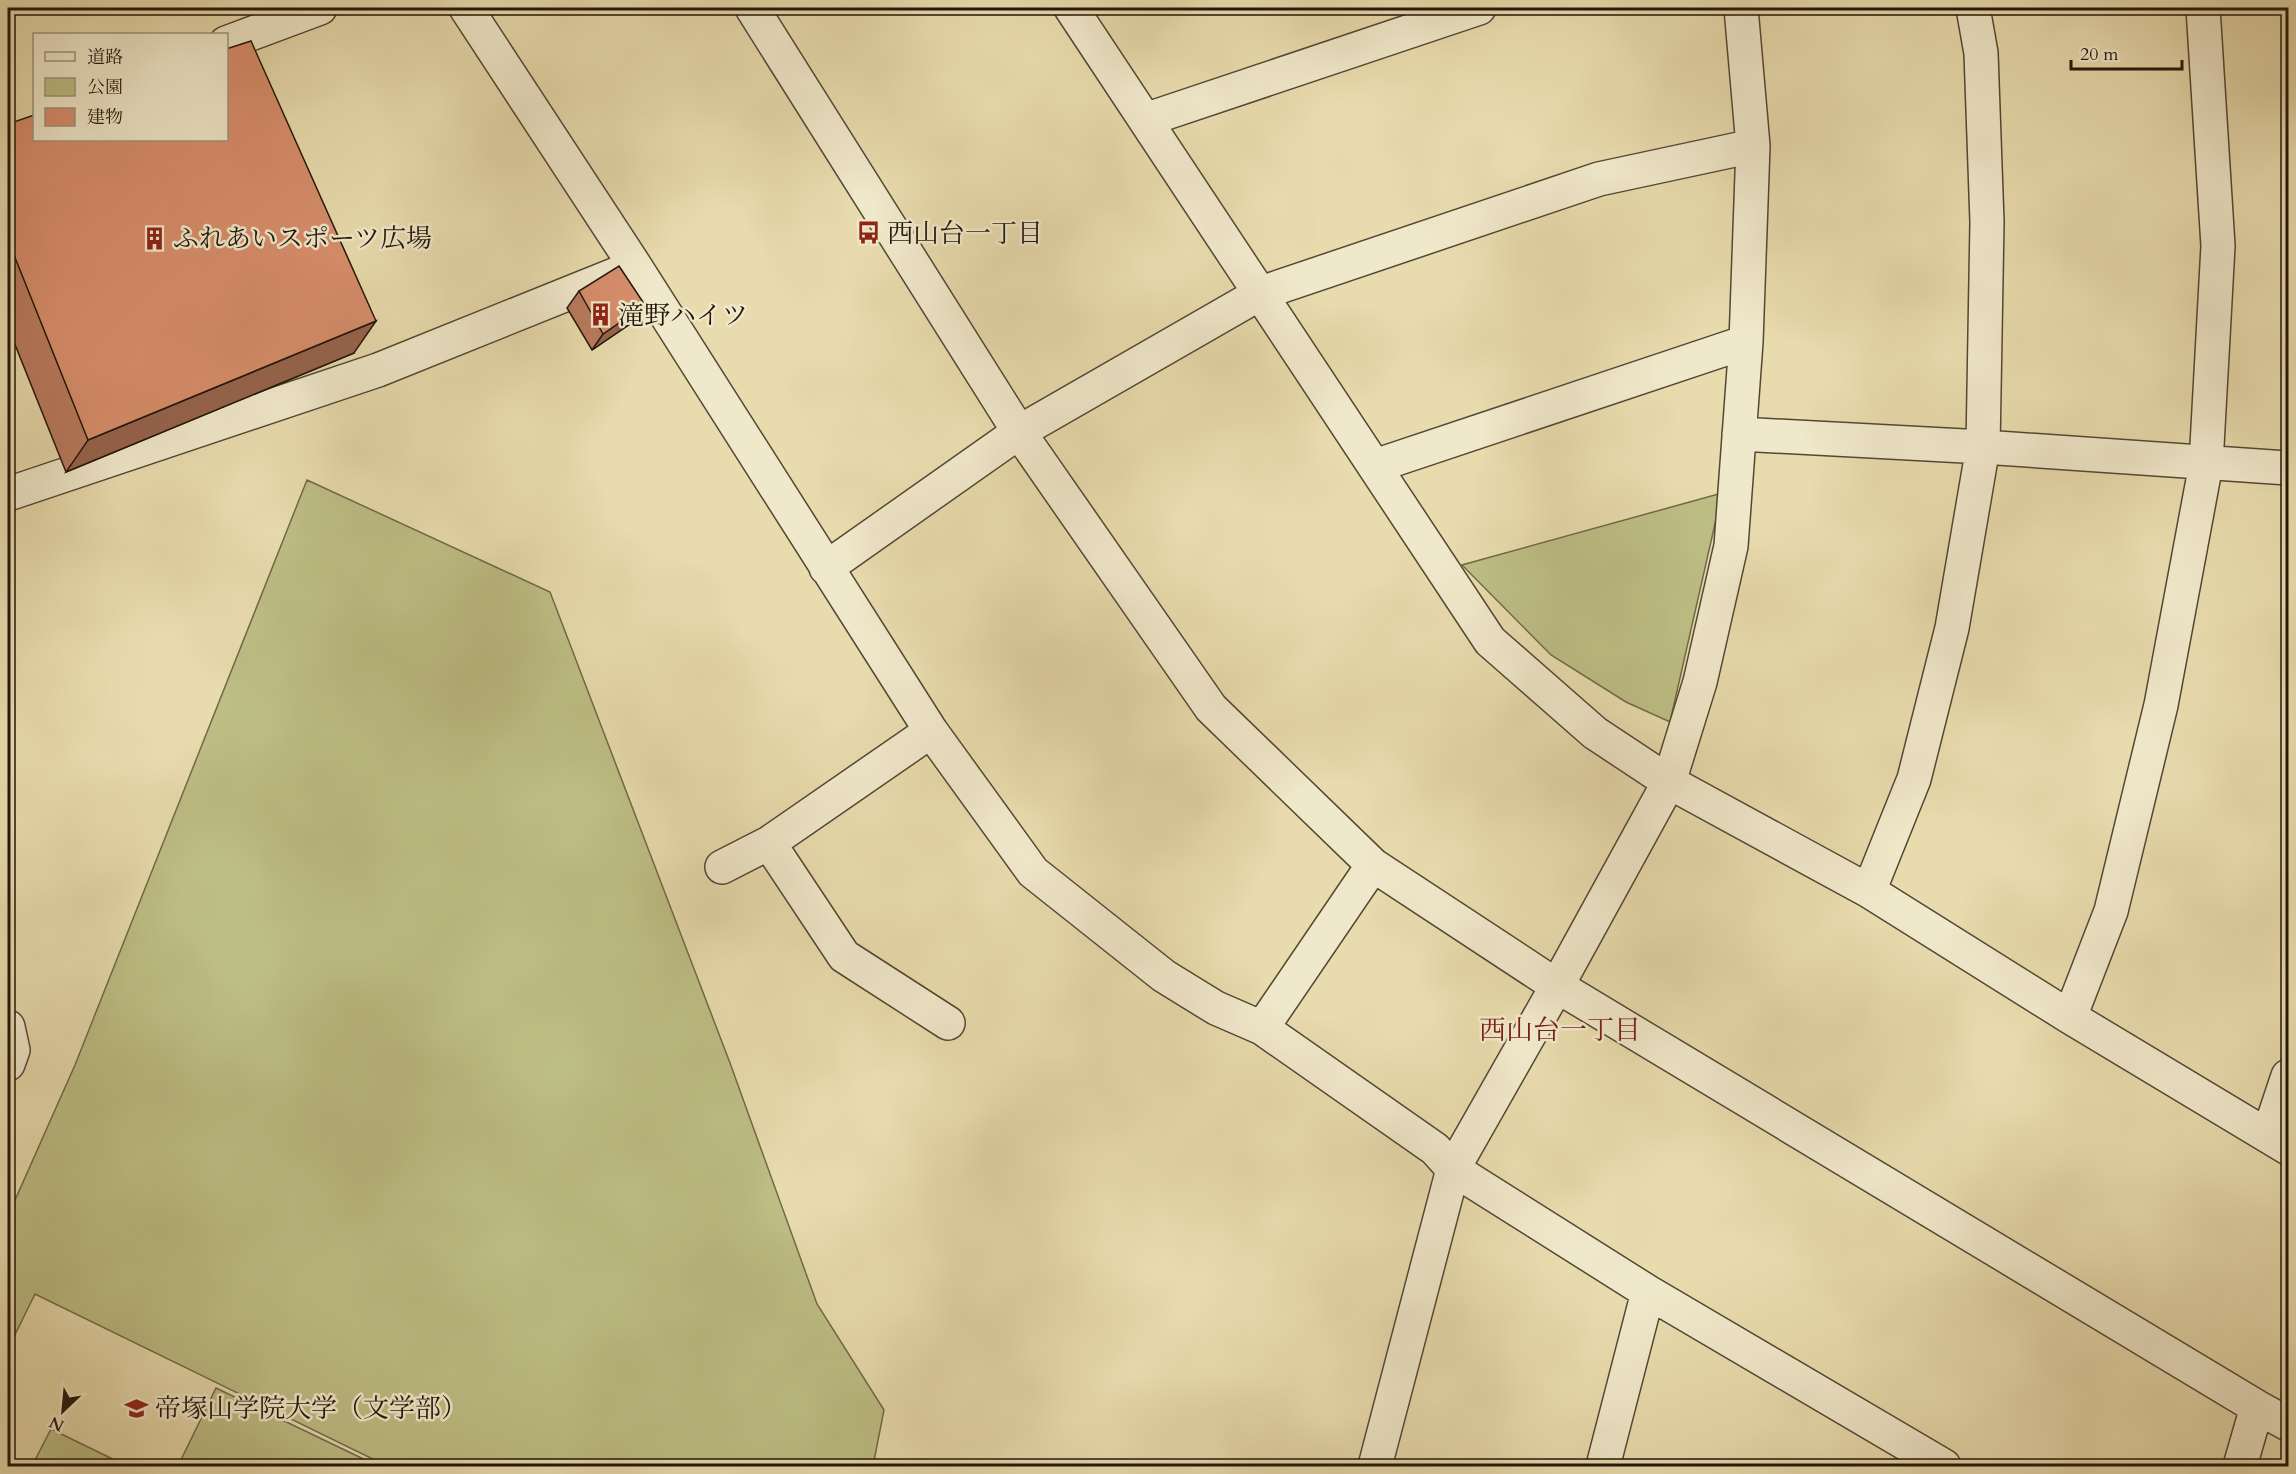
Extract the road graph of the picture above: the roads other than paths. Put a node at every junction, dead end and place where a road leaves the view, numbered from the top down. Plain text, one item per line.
1 (320, 8) edge
2 (466, 8) edge
3 (752, 8) edge
4 (1071, 8) edge
5 (1479, 8) edge
6 (1741, 8) edge
7 (1973, 8) edge
8 (2203, 8) edge
9 (228, 42) edge
10 (1146, 120) junction
11 (1753, 146) junction
12 (635, 266) junction
13 (1261, 293) junction
14 (1746, 342) junction
15 (1019, 432) junction
16 (1739, 434) junction
17 (1983, 447) junction
18 (2206, 464) junction
19 (1375, 466) junction
20 (2289, 468) edge
21 (8, 495) edge
22 (826, 568) junction
23 (931, 731) junction
24 (1669, 782) junction
25 (770, 843) junction
26 (1372, 864) junction
27 (722, 867) dead end
28 (1869, 891) junction
29 (1557, 986) junction
30 (2070, 1017) junction
31 (948, 1023) dead end
32 (8, 1027) edge
33 (1262, 1028) junction
34 (8, 1064) edge
35 (2289, 1076) edge
36 (2278, 1142) edge
37 (1453, 1169) junction
38 (1648, 1292) junction
39 (2257, 1407) junction
40 (2289, 1424) edge
41 (1375, 1467) edge
42 (1603, 1467) edge
43 (1944, 1467) edge
44 (2240, 1467) edge

1 - 9 street
2 - 12 street
3 - 15 street
4 - 10 street
5 - 10 street
6 - 11 street
7 - 17 street
8 - 18 street
10 - 13 street
11 - 13 street
11 - 14 street
12 - 21 street
12 - 22 street
13 - 15 street
13 - 19 street
14 - 16 street
14 - 19 street
15 - 22 street
15 - 26 street
16 - 17 street
16 - 24 street
17 - 18 street
17 - 28 street
18 - 20 street
18 - 30 street
19 - 24 street
22 - 23 street
23 - 25 street
23 - 33 street
24 - 28 street
24 - 29 street
25 - 27 street
25 - 31 street
26 - 29 street
26 - 33 street
28 - 30 street
29 - 37 street
29 - 39 street
30 - 36 street
32 - 34 street
33 - 37 street
35 - 36 street
37 - 38 street
37 - 41 street
38 - 42 street
38 - 43 street
39 - 40 street
39 - 44 street

